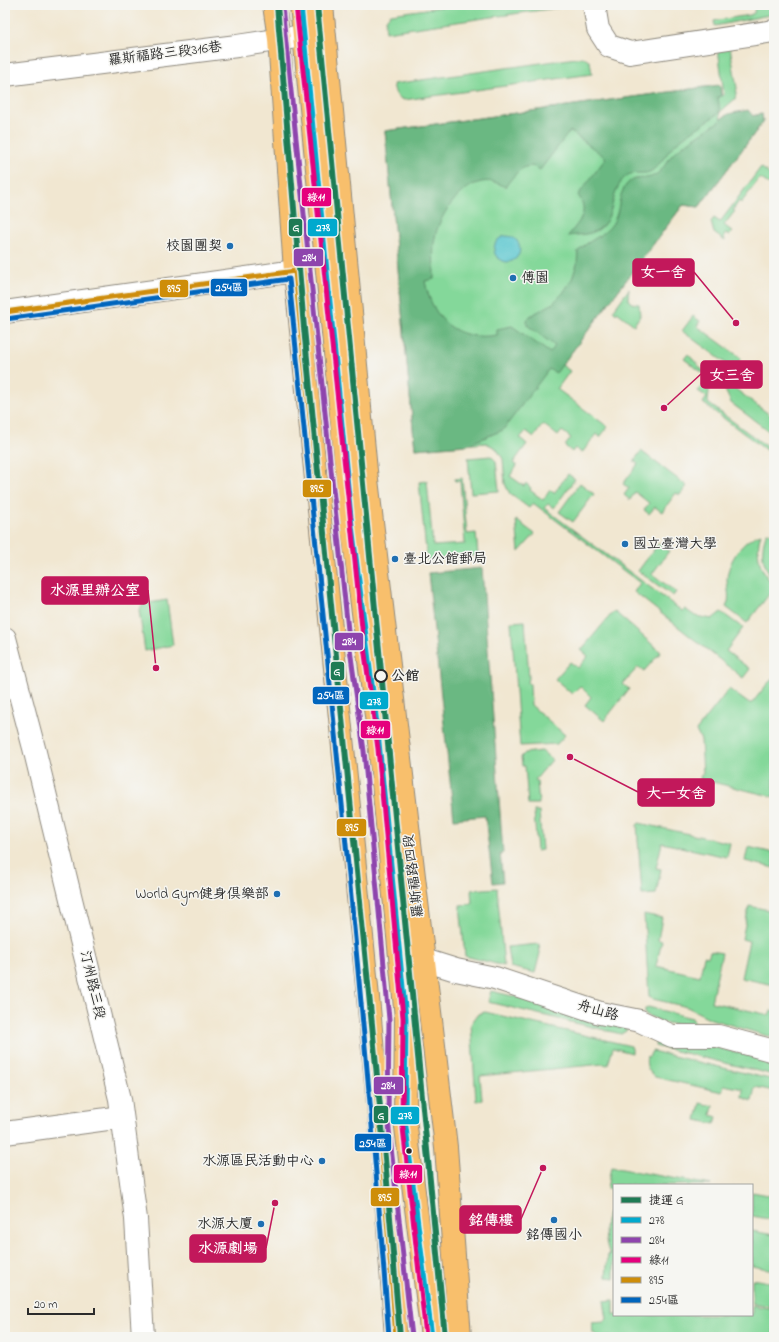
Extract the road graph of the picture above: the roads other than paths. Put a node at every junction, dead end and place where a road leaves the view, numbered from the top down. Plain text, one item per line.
1 (274, 5) edge
2 (289, 5) edge
3 (301, 5) edge
4 (316, 5) edge
5 (322, 5) edge
6 (594, 5) edge
7 (774, 31) edge
8 (303, 36) junction
9 (5, 74) edge
10 (295, 271) junction
11 (5, 312) edge
12 (5, 638) edge
13 (424, 960) junction
14 (774, 1051) edge
15 (122, 1117) junction
16 (5, 1133) edge
17 (143, 1337) edge
18 (396, 1337) edge
19 (419, 1337) edge
20 (432, 1337) edge
21 (460, 1337) edge

1 - 8 main road
2 - 8 main road
3 - 8 main road
4 - 8 main road
5 - 8 main road
6 - 7 street
8 - 9 street, 羅斯福路三段316巷
8 - 10 main road
8 - 13 main road, 羅斯福路四段
8 - 19 main road
8 - 20 main road
10 - 11 street
10 - 18 main road
12 - 15 street, 汀州路三段
13 - 14 street, 舟山路
13 - 21 main road, 羅斯福路四段
15 - 16 street
15 - 17 street, 汀州路三段

